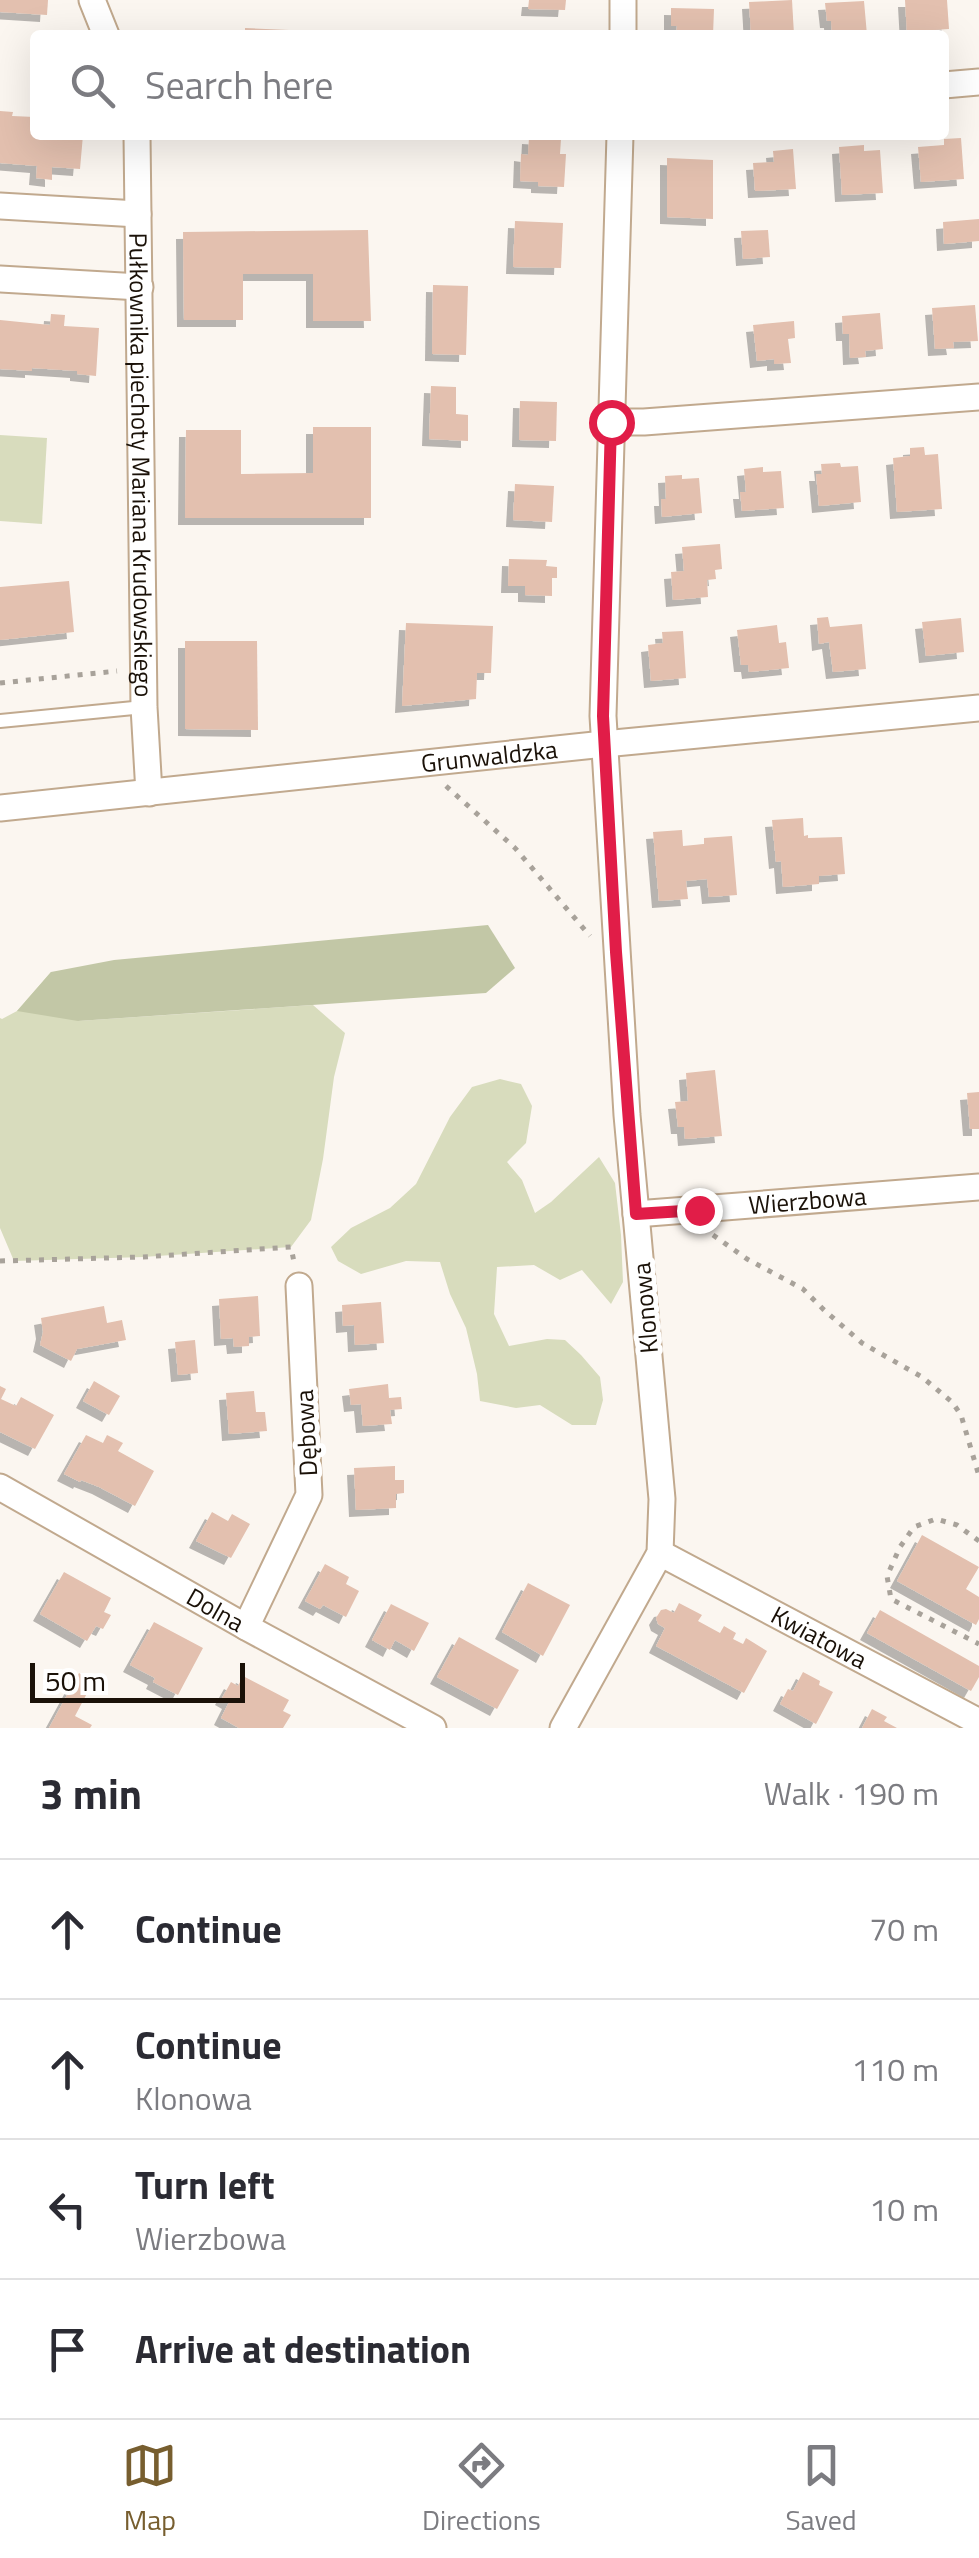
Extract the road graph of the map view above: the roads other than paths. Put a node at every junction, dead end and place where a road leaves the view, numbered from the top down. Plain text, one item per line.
1 (92, 0) edge
2 (624, 0) edge
3 (104, 30) edge
4 (622, 30) edge
5 (979, 82) edge
6 (949, 85) edge
7 (137, 140) edge
8 (620, 140) edge
9 (0, 206) edge
10 (138, 214) junction
11 (0, 279) edge
12 (140, 287) junction
13 (979, 396) edge
14 (611, 422) junction
15 (144, 707) junction
16 (979, 708) edge
17 (0, 721) edge
18 (604, 744) junction
19 (149, 792) junction
20 (0, 808) edge
21 (979, 1187) edge
22 (636, 1214) junction
23 (299, 1286) road end
24 (0, 1487) edge
25 (660, 1552) junction
26 (246, 1626) junction
27 (979, 1722) edge
28 (433, 1728) edge
29 (563, 1728) edge

1 - 3 street
2 - 4 street
5 - 6 street
7 - 10 street, Pułkownika piechoty Mariana Krudowskiego
8 - 14 street, Klonowa
9 - 10 street
10 - 12 street, Pułkownika piechoty Mariana Krudowskiego
11 - 12 street
12 - 15 street, Pułkownika piechoty Mariana Krudowskiego
13 - 14 street
14 - 18 street, Klonowa
15 - 17 lane
15 - 19 street, Pułkownika piechoty Mariana Krudowskiego
16 - 18 street, Grunwaldzka
18 - 19 street, Grunwaldzka
18 - 22 street, Klonowa
19 - 20 street, Grunwaldzka
21 - 22 street, Wierzbowa
22 - 25 street, Klonowa
23 - 26 street, Dębowa
24 - 26 street, Dolna
25 - 27 street, Kwiatowa
25 - 29 street, Klonowa
26 - 28 street, Dolna

